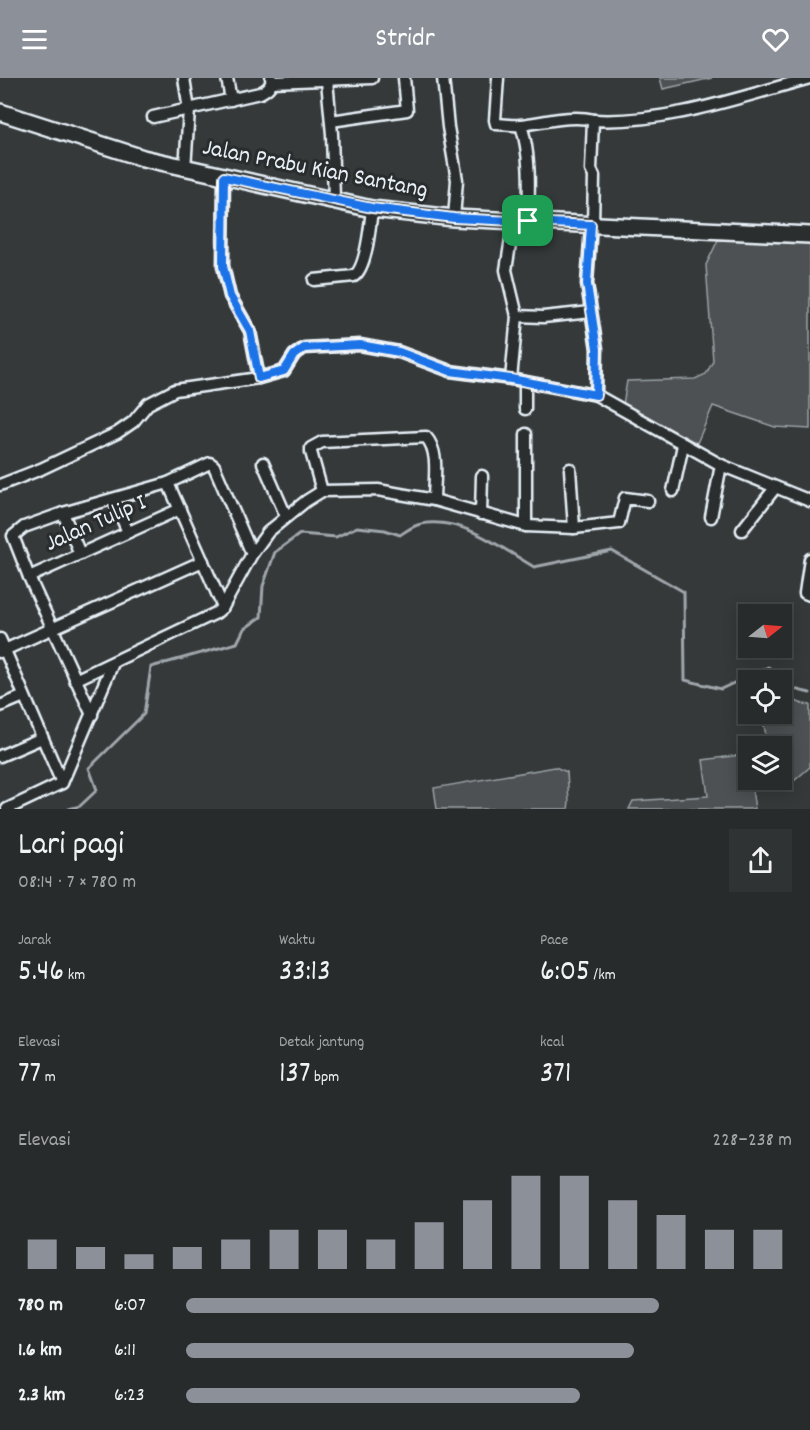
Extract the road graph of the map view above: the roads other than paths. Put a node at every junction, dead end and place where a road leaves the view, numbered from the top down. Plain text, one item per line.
1 (184, 78) edge
2 (227, 78) edge
3 (370, 78) edge
4 (404, 78) edge
5 (443, 78) edge
6 (498, 78) edge
7 (810, 78) edge
8 (271, 80) edge
9 (327, 81) junction
10 (231, 100) junction
11 (189, 110) junction
12 (0, 112) edge
13 (153, 117) dead end
14 (593, 120) junction
15 (331, 121) junction
16 (522, 125) junction
17 (185, 168) junction
18 (224, 177) junction
19 (334, 200) junction
20 (372, 208) junction
21 (454, 218) junction
22 (521, 221) junction
23 (592, 223) junction
24 (810, 235) edge
25 (314, 280) dead end
26 (591, 312) junction
27 (517, 316) junction
28 (259, 378) junction
29 (511, 379) junction
30 (525, 382) junction
31 (596, 395) junction
32 (525, 409) dead end
33 (526, 434) dead end
34 (683, 445) junction
35 (263, 463) dead end
36 (721, 465) junction
37 (570, 469) dead end
38 (482, 476) dead end
39 (168, 483) junction
40 (0, 485) edge
41 (775, 488) junction
42 (322, 491) junction
43 (673, 491) dead end
44 (113, 499) junction
45 (434, 500) junction
46 (648, 501) dead end
47 (810, 501) edge
48 (180, 509) junction
49 (63, 513) junction
50 (481, 514) junction
51 (286, 516) junction
52 (711, 517) dead end
53 (526, 526) junction
54 (574, 528) junction
55 (742, 530) dead end
56 (128, 532) junction
57 (80, 554) junction
58 (252, 554) junction
59 (810, 559) edge
60 (203, 561) junction
61 (28, 577) junction
62 (810, 595) edge
63 (223, 607) junction
64 (52, 629) junction
65 (0, 639) edge
66 (2, 651) edge
67 (113, 663) junction
68 (75, 680) junction
69 (24, 696) junction
70 (0, 706) edge
71 (92, 715) junction
72 (42, 738) junction
73 (0, 756) edge
74 (62, 783) junction
75 (7, 809) edge

1 - 11 street
2 - 10 street
3 - 9 street
4 - 15 street
5 - 21 street
6 - 16 street
7 - 14 street
8 - 9 street
8 - 10 street
9 - 15 street
10 - 11 street
11 - 13 street
11 - 17 street
12 - 17 main road, Jalan Prabu Kian Santang
14 - 16 street
14 - 23 street
15 - 19 street
16 - 22 street
17 - 18 main road, Jalan Prabu Kian Santang
18 - 19 main road, Jalan Prabu Kian Santang
18 - 28 street
19 - 20 main road, Jalan Prabu Kian Santang
20 - 21 main road, Jalan Prabu Kian Santang
20 - 25 street
21 - 22 main road, Jalan Prabu Kian Santang
22 - 23 main road, Jalan Prabu Kian Santang
22 - 27 street
23 - 24 main road, Jalan Prabu Kian Santang
23 - 26 street
26 - 27 street
26 - 31 street
27 - 29 street
28 - 29 street
28 - 40 street
29 - 30 street
30 - 31 street
30 - 32 street
31 - 34 street
33 - 53 street
34 - 36 street
34 - 43 street
35 - 51 street
36 - 41 street
36 - 52 street
37 - 54 street
38 - 50 street
39 - 44 street
39 - 48 street
39 - 58 street
41 - 47 street
41 - 55 street
42 - 45 street
42 - 45 street
42 - 51 street
44 - 49 street
44 - 56 street
45 - 50 street
46 - 54 street
48 - 56 street, Jalan Tulip I
48 - 60 street
49 - 57 street
49 - 61 street
50 - 53 street
51 - 58 street
53 - 54 street
56 - 57 street, Jalan Tulip I
57 - 61 street, Jalan Tulip I
58 - 63 street
59 - 62 street
60 - 63 street
60 - 64 street
61 - 64 street
63 - 67 street
64 - 66 street
64 - 68 street
65 - 66 street
66 - 69 street
67 - 68 street
67 - 71 street
68 - 71 street
69 - 70 street
69 - 72 street
71 - 74 street
72 - 73 street
72 - 74 street
74 - 75 street

